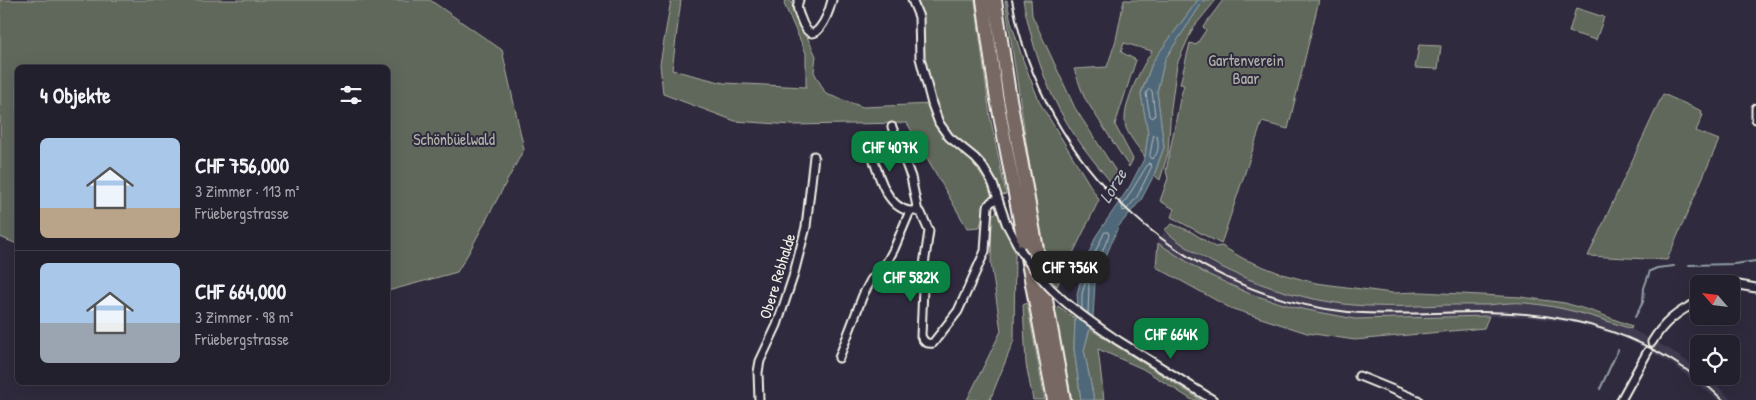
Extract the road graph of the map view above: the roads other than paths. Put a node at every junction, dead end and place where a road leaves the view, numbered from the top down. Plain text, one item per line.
1 (799, 0) edge
2 (832, 0) edge
3 (912, 0) edge
4 (983, 0) edge
5 (995, 0) edge
6 (1756, 108) edge
7 (1756, 119) edge
8 (892, 127) dead end
9 (868, 142) dead end
10 (814, 156) dead end
11 (998, 199) junction
12 (910, 211) junction
13 (918, 212) junction
14 (1740, 286) edge
15 (1756, 288) edge
16 (1690, 307) edge
17 (1652, 342) dead end
18 (1648, 351) dead end
19 (839, 358) dead end
20 (1359, 376) dead end
21 (759, 400) edge
22 (1054, 400) edge
23 (1064, 400) edge
24 (1212, 400) edge
25 (1418, 400) edge
26 (1621, 400) edge

1 - 2 street
3 - 11 street
4 - 22 highway
5 - 23 highway
6 - 7 street
8 - 13 street
9 - 12 street
10 - 21 street, Obere Rebhalde
11 - 13 street
11 - 24 street, bridge
12 - 13 street
12 - 19 street
14 - 15 street
16 - 17 street
18 - 26 street
20 - 25 street

